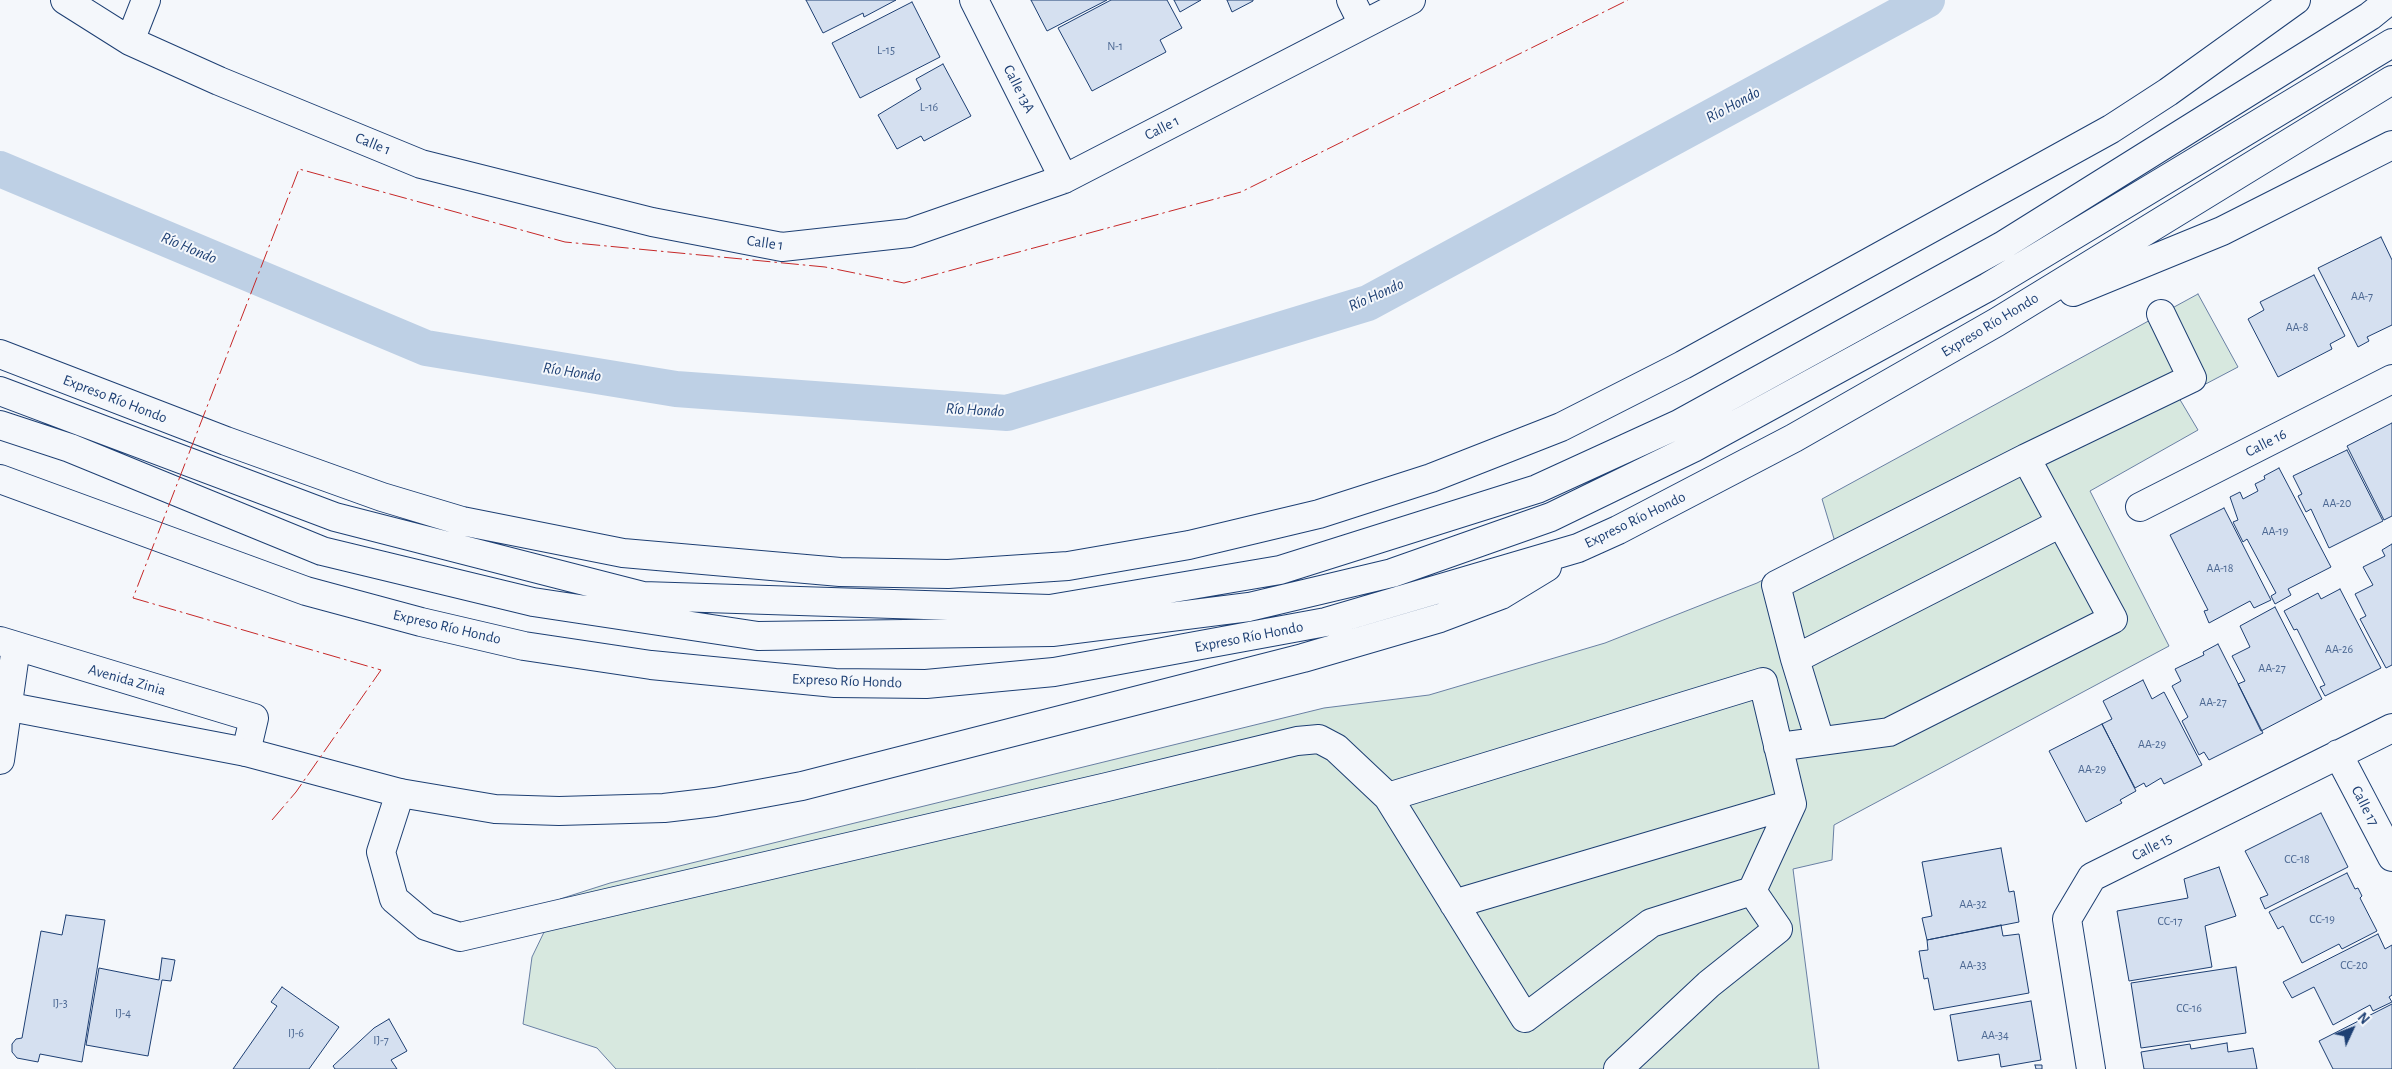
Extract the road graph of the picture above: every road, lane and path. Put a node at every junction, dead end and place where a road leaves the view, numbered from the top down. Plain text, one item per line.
1 (65, 0) edge
2 (146, 0) edge
3 (974, 0) edge
4 (1410, 0) edge
5 (2296, 0) edge
6 (2390, 0) edge
7 (1357, 12) edge
8 (130, 41) junction
9 (2392, 43) edge
10 (2392, 80) edge
11 (2392, 144) edge
12 (1064, 179) junction
13 (2161, 314) dead end
14 (1997, 322) junction
15 (0, 354) edge
16 (2392, 379) edge
17 (0, 391) edge
18 (0, 424) edge
19 (2026, 458) junction
20 (0, 479) edge
21 (2140, 507) dead end
22 (2061, 523) junction
23 (1578, 548) junction
24 (8, 644) edge
25 (1795, 659) junction
26 (4, 706) edge
27 (2392, 728) edge
28 (1820, 741) junction
29 (1778, 747) junction
30 (246, 752) junction
31 (2338, 754) junction
32 (0, 760) edge
33 (400, 793) junction
34 (1388, 796) junction
35 (1792, 804) junction
36 (2392, 857) edge
37 (1752, 891) junction
38 (1454, 904) junction
39 (1618, 1069) edge
40 (2091, 1069) edge

1 - 8 main road, Calle 1
2 - 8 main road
3 - 12 main road, Calle 13A
4 - 7 main road, Calle 1
5 - 15 main road, Expreso Río Hondo
6 - 17 main road
7 - 12 main road, Calle 1
8 - 12 main road, Calle 1
9 - 18 main road
10 - 14 main road, Expreso Río Hondo
11 - 14 main road
13 - 19 main road
14 - 23 main road, Expreso Río Hondo
16 - 21 main road, Calle 16
19 - 22 main road
19 - 25 main road
20 - 23 main road, Expreso Río Hondo
22 - 25 main road
22 - 28 main road
23 - 33 main road
24 - 26 main road
24 - 30 main road, Avenida Zinia
25 - 28 main road
26 - 30 main road
26 - 32 main road
27 - 31 main road, Calle 15
28 - 29 main road
29 - 34 main road
29 - 35 main road
30 - 33 main road
31 - 36 main road, Calle 17
31 - 40 main road, Calle 15
33 - 34 main road
34 - 38 main road
35 - 37 main road
35 - 38 main road
37 - 38 main road
37 - 39 main road

